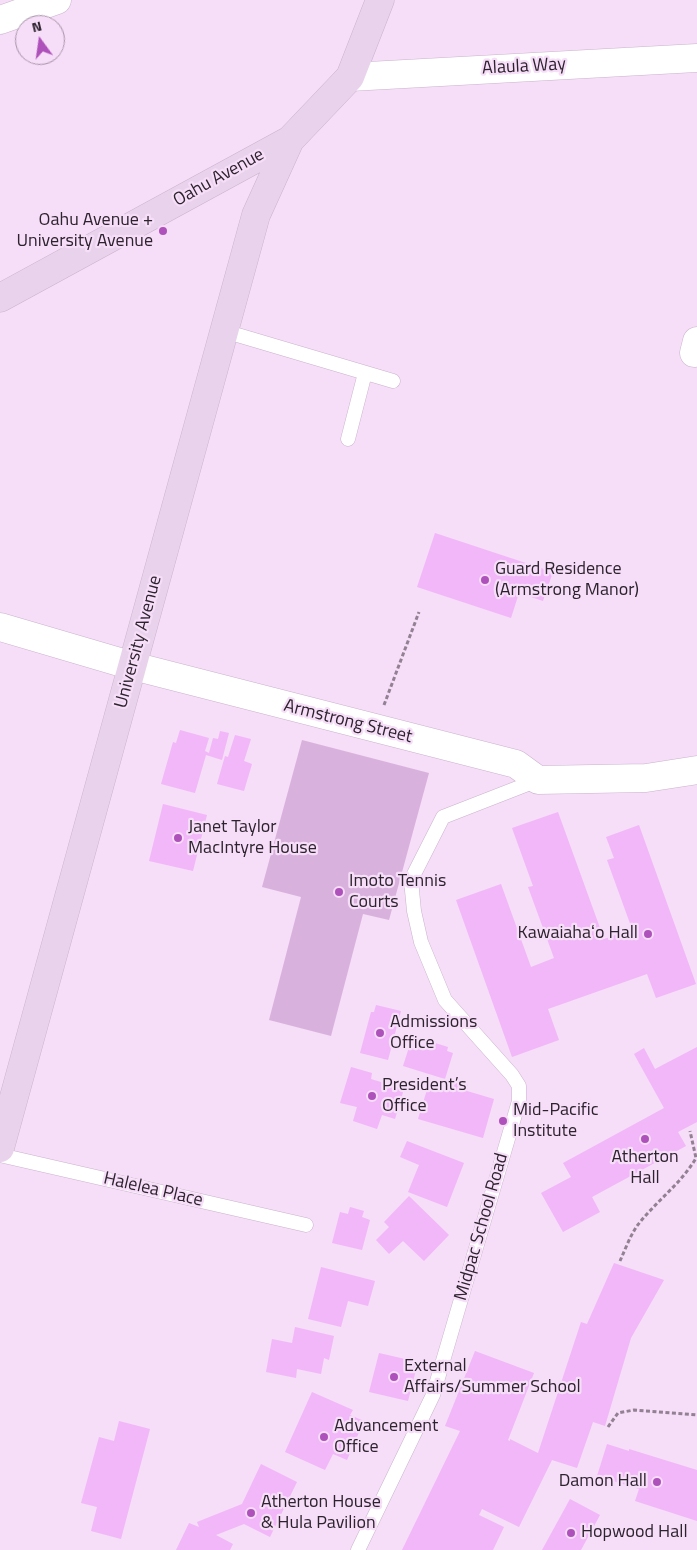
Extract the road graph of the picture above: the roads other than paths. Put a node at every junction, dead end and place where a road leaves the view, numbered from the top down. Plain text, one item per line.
1 (57, 0) edge
2 (380, 0) edge
3 (0, 20) edge
4 (697, 58) edge
5 (350, 77) junction
6 (290, 140) junction
7 (0, 298) edge
8 (224, 331) junction
9 (365, 373) junction
10 (393, 381) dead end
11 (348, 439) dead end
12 (0, 627) edge
13 (133, 666) junction
14 (697, 770) edge
15 (538, 780) junction
16 (0, 1148) edge
17 (0, 1155) edge
18 (306, 1226) dead end
19 (358, 1550) edge

1 - 3 street
2 - 5 main road, Oahu Avenue
4 - 5 street, Alaula Way
5 - 6 main road, Oahu Avenue
6 - 7 main road, Oahu Avenue
6 - 8 main road, University Avenue
8 - 9 lane
8 - 13 main road, University Avenue
9 - 10 lane
9 - 11 lane
12 - 13 street, Armstrong Street
13 - 15 street, Armstrong Street
13 - 16 main road, University Avenue
14 - 15 street
15 - 19 lane, Midpac School Road
17 - 18 lane, Halelea Place

